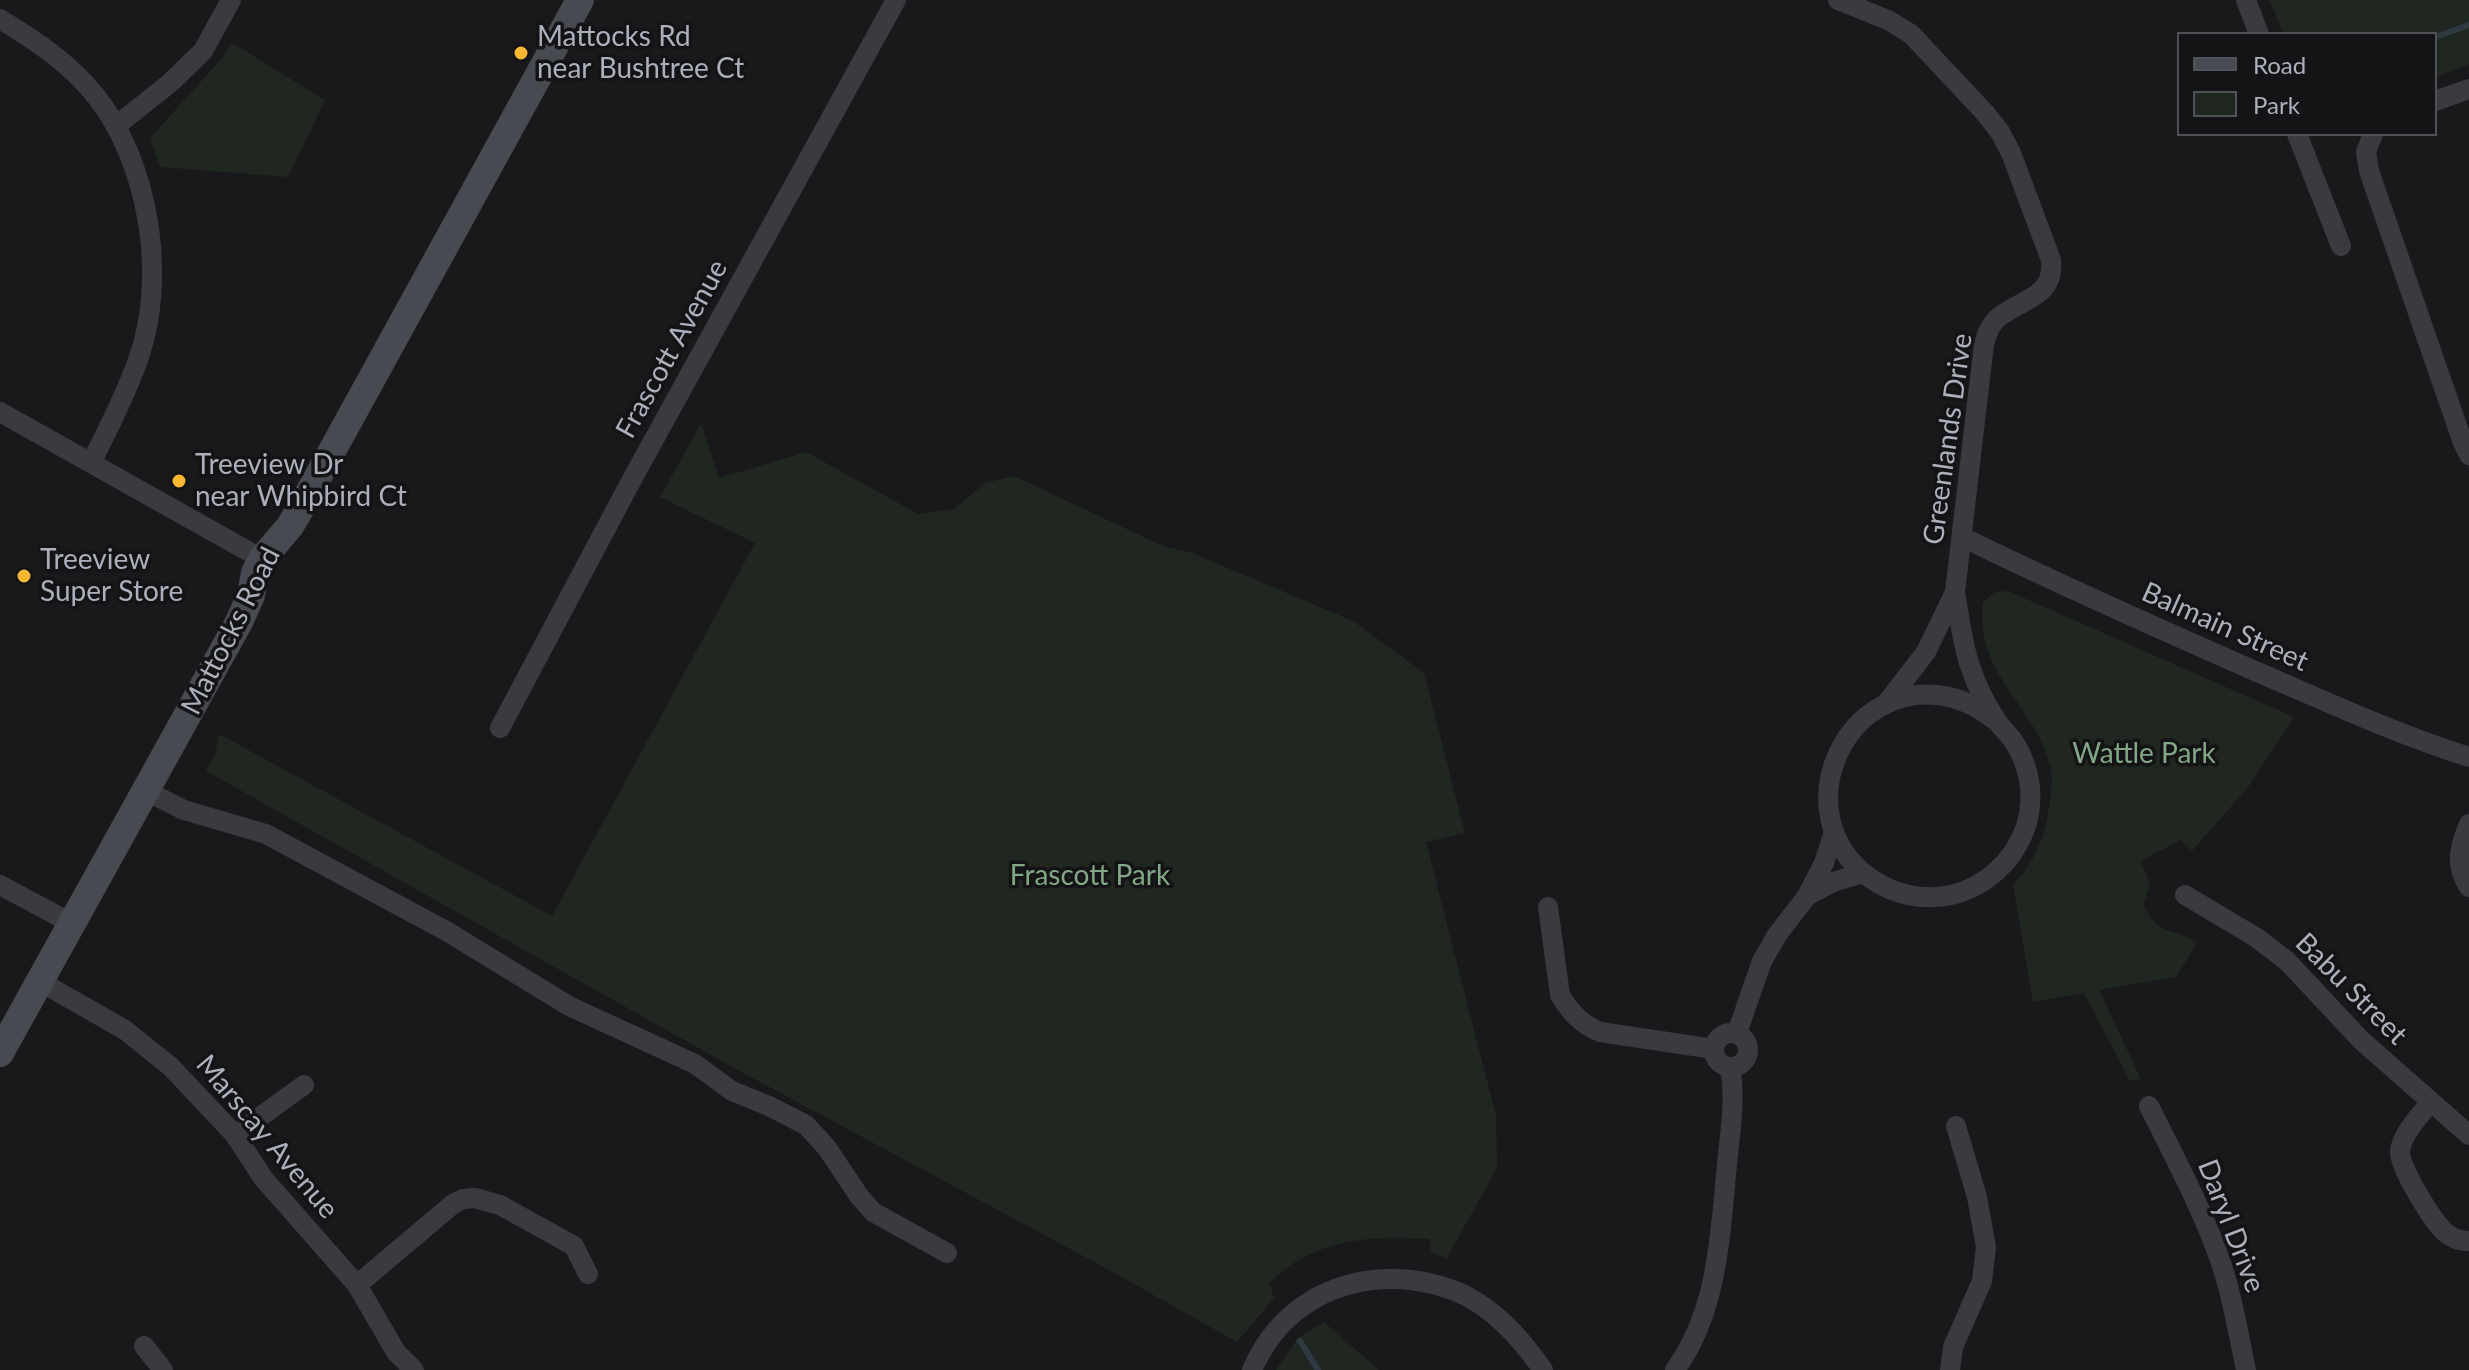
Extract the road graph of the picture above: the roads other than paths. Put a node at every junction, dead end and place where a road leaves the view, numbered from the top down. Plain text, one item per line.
1 (231, 0) edge
2 (580, 0) edge
3 (896, 0) edge
4 (1838, 0) edge
5 (2246, 0) edge
6 (0, 19) edge
7 (2258, 32) edge
8 (2469, 89) edge
9 (2437, 100) edge
10 (116, 126) junction
11 (2298, 136) edge
12 (2372, 136) edge
13 (2341, 246) dead end
14 (0, 412) edge
15 (2469, 455) edge
16 (91, 463) junction
17 (1962, 537) junction
18 (262, 559) junction
19 (1955, 592) junction
20 (1885, 705) junction
21 (1995, 720) junction
22 (500, 728) dead end
23 (2469, 757) edge
24 (146, 791) junction
25 (2469, 824) edge
26 (1834, 832) junction
27 (1863, 873) junction
28 (0, 885) edge
29 (2469, 887) edge
30 (2185, 895) dead end
31 (1807, 896) junction
32 (1548, 907) dead end
33 (71, 923) junction
34 (39, 981) junction
35 (1737, 1033) junction
36 (1714, 1049) junction
37 (0, 1053) edge
38 (1730, 1067) junction
39 (304, 1085) dead end
40 (2430, 1103) junction
41 (2149, 1106) dead end
42 (1956, 1126) dead end
43 (235, 1135) junction
44 (2469, 1135) edge
45 (2469, 1241) edge
46 (947, 1253) dead end
47 (588, 1274) dead end
48 (357, 1285) junction
49 (144, 1346) dead end
50 (163, 1370) edge
51 (414, 1370) edge
52 (1252, 1370) edge
53 (1543, 1370) edge
54 (1675, 1370) edge
55 (1950, 1370) edge
56 (2246, 1370) edge

1 - 10 street
2 - 18 street, Mattocks Road
3 - 22 street, Frascott Avenue
4 - 17 street, Greenlands Drive
5 - 7 street
6 - 10 street
8 - 9 street
10 - 16 street
11 - 13 street
12 - 15 street
14 - 16 street
16 - 18 street
17 - 19 street, Greenlands Drive
17 - 23 street, Balmain Street
18 - 24 street, Mattocks Road
19 - 20 street, Greenlands Drive
19 - 21 street, Greenlands Drive
20 - 21 street
20 - 26 street
21 - 27 street
24 - 33 street, Mattocks Road
24 - 46 street
25 - 29 street
26 - 27 street
26 - 31 street
27 - 31 street
28 - 33 street
30 - 40 street, Babu Street
31 - 35 street
32 - 36 street
33 - 34 street, Mattocks Road
34 - 37 street, Mattocks Road
34 - 43 street, Marscay Avenue
35 - 36 street
35 - 38 street
36 - 38 street
38 - 54 street
39 - 43 street
40 - 44 street, Babu Street
40 - 45 street
41 - 56 street, Daryl Drive
42 - 55 street
43 - 48 street, Marscay Avenue
47 - 48 street
48 - 51 street, Marscay Avenue
49 - 50 street
52 - 53 street

